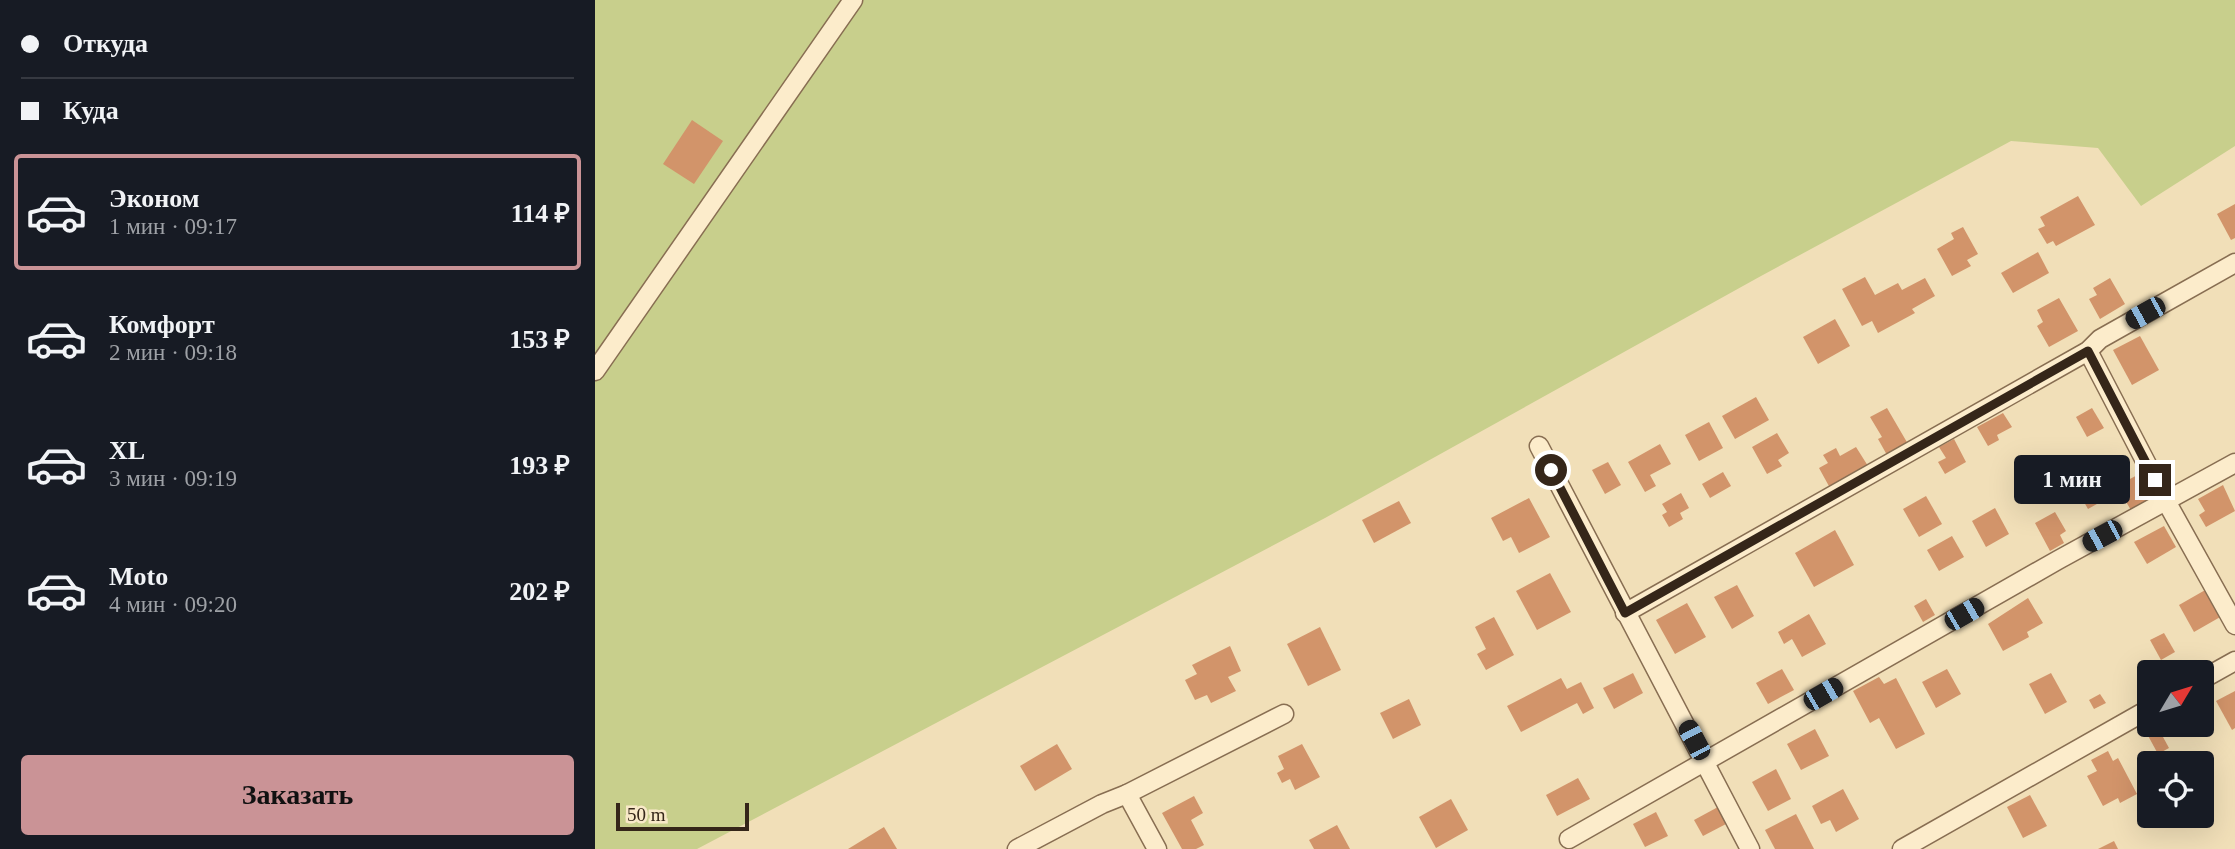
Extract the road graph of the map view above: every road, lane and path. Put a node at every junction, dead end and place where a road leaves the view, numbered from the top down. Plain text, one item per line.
1 (853, 0) edge
2 (2235, 263) edge
3 (2088, 351) junction
4 (595, 371) edge
5 (1539, 446) dead end
6 (2235, 463) edge
7 (2167, 501) junction
8 (1625, 613) junction
9 (2235, 625) edge
10 (2235, 661) edge
11 (2214, 673) edge
12 (1284, 714) dead end
13 (2137, 716) edge
14 (1705, 762) junction
15 (1127, 794) junction
16 (1569, 839) dead end
17 (1017, 849) edge
18 (1157, 849) edge
19 (1750, 849) edge
20 (1902, 849) edge

1 - 4 street
2 - 3 street
3 - 7 street
3 - 8 street
5 - 8 street
6 - 7 street
7 - 9 street
7 - 14 street
8 - 14 street
10 - 11 street
12 - 15 street
13 - 20 street
14 - 16 street
14 - 19 street
15 - 17 street
15 - 18 street

